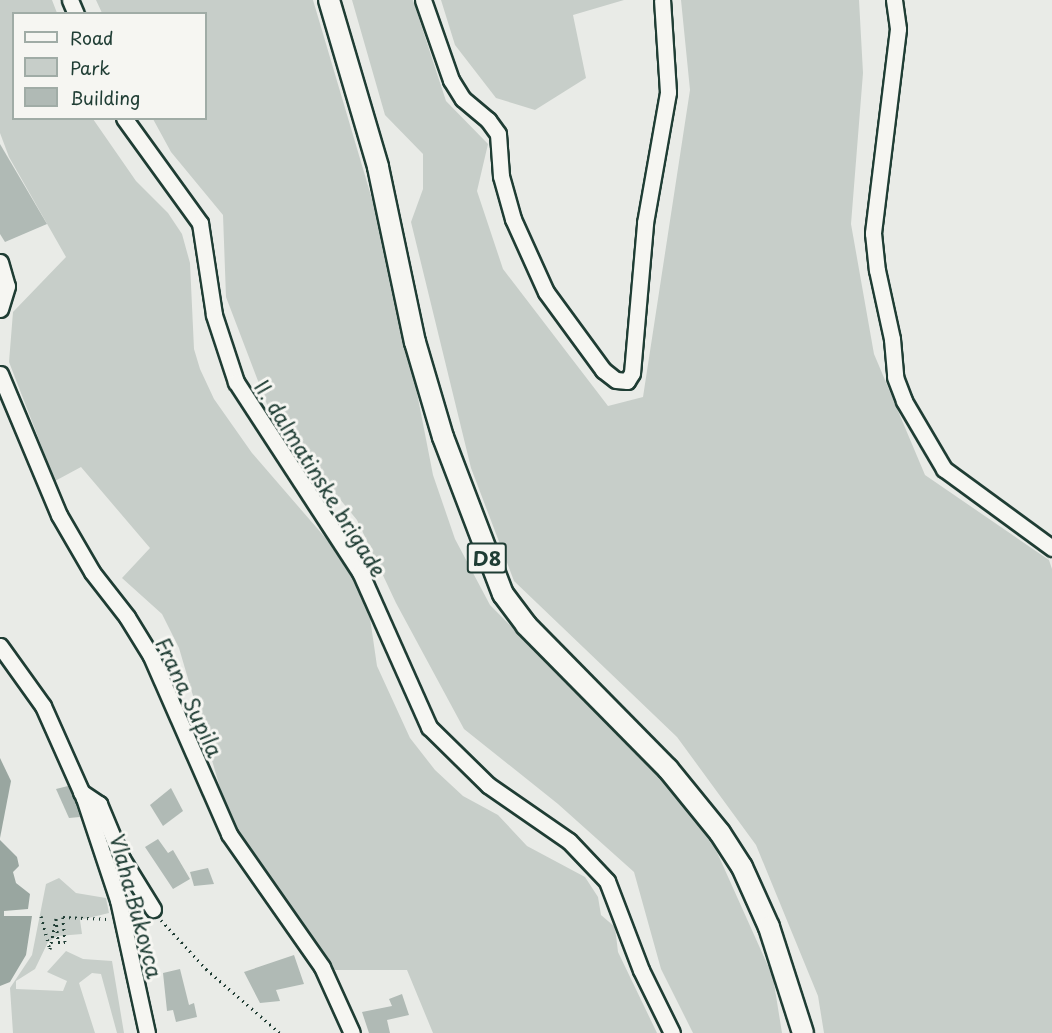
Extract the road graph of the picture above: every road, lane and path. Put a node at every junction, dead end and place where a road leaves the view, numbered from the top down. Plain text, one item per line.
1 (329, 0) edge
2 (423, 0) edge
3 (662, 0) edge
4 (894, 0) edge
5 (125, 120) edge
6 (0, 262) edge
7 (0, 309) edge
8 (0, 374) edge
9 (1052, 548) edge
10 (0, 646) edge
11 (81, 792) junction
12 (153, 909) joint
13 (41, 916) dead end
14 (118, 920) dead end
15 (147, 1033) edge
16 (280, 1033) edge
17 (352, 1033) edge
18 (672, 1033) edge
19 (803, 1033) edge

1 - 19 main road, D8
2 - 3 street
4 - 9 street
5 - 18 street, II. dalmatinske brigade
6 - 7 street
8 - 17 street, Frana Supila
10 - 11 street, Vlaha Bukovca
11 - 12 street, Vlaha Bukovca
11 - 15 street, Vlaha Bukovca
12 - 16 path, Vlaha Bukovca
13 - 14 path

